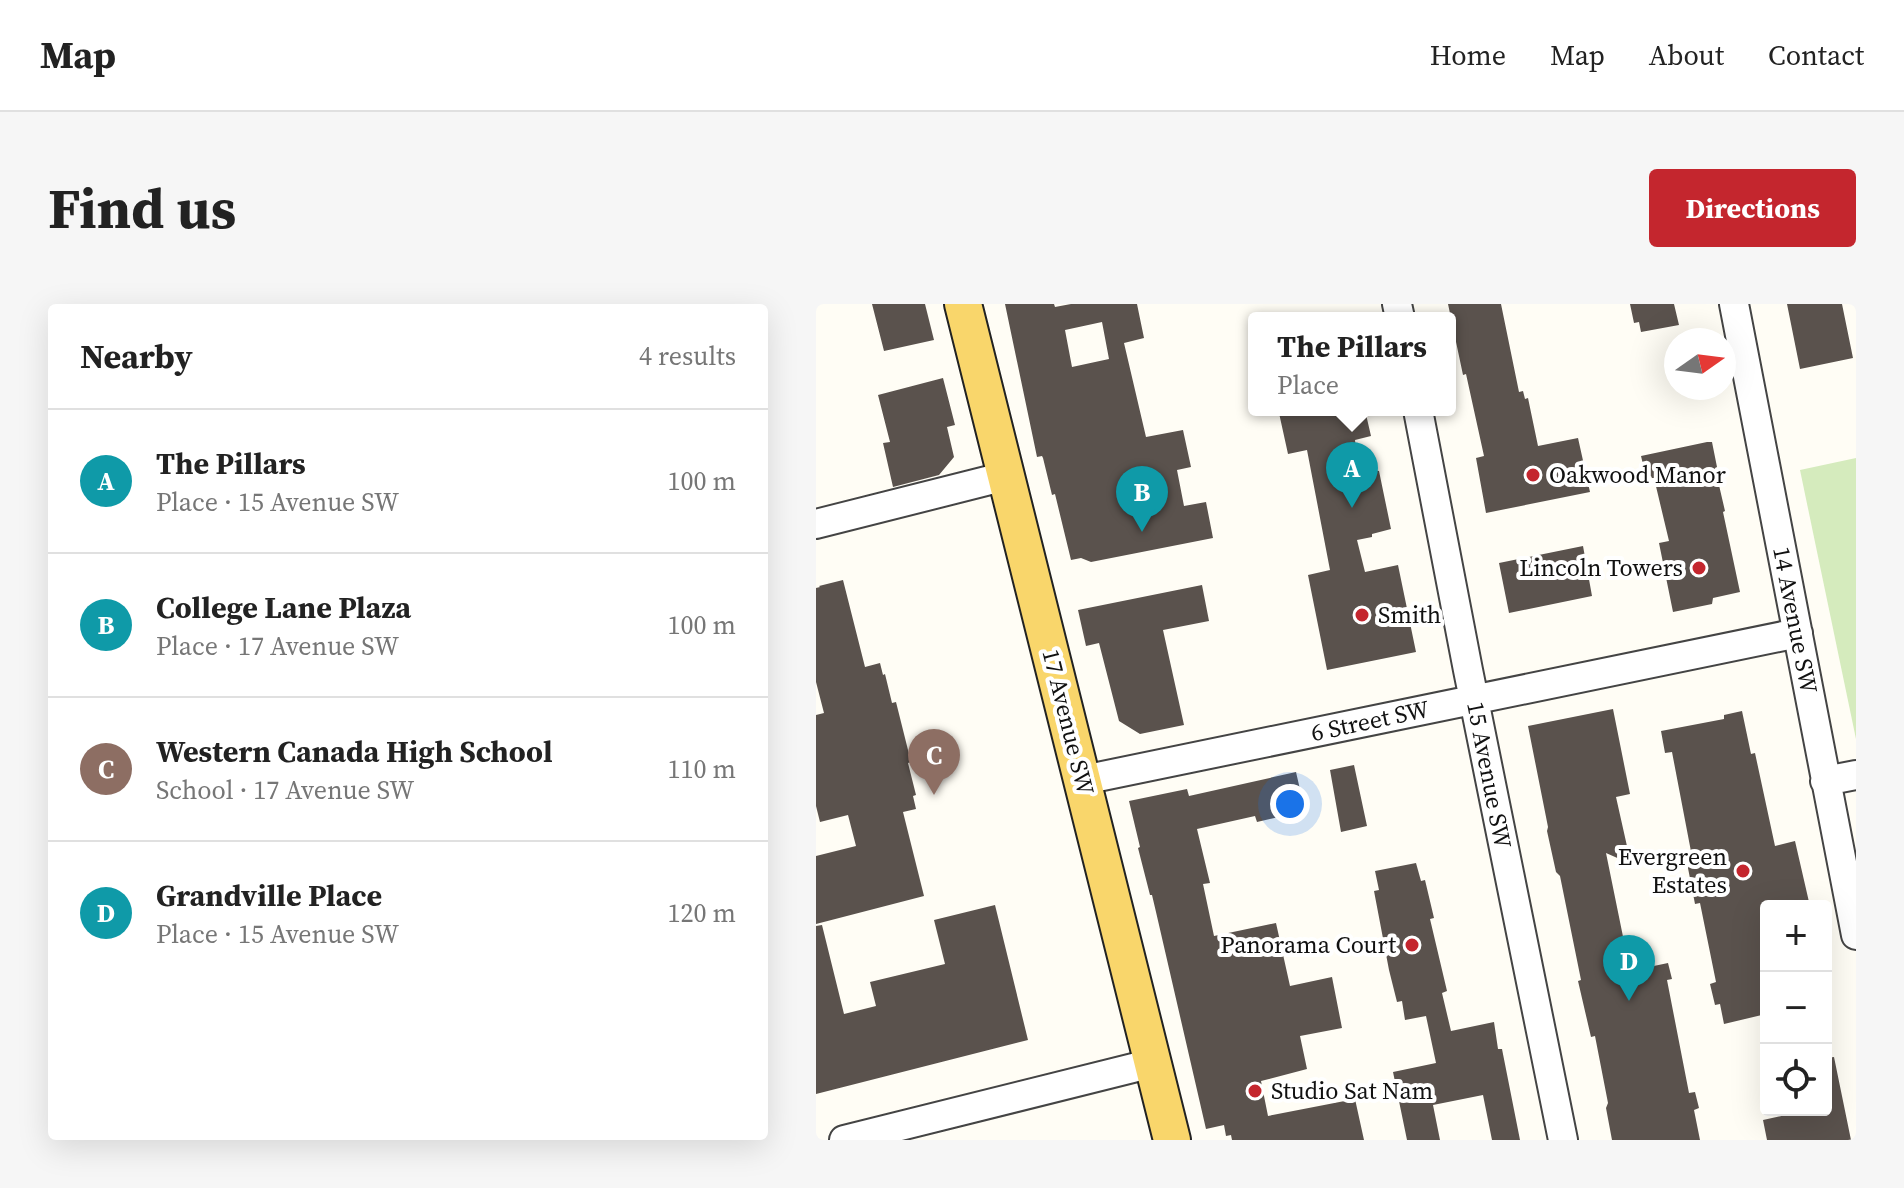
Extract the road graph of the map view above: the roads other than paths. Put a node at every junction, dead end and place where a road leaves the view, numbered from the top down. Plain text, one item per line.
1 (963, 304) edge
2 (1734, 304) edge
3 (1419, 416) edge
4 (1006, 476) junction
5 (816, 524) edge
6 (1798, 633) junction
7 (1474, 700) junction
8 (1856, 775) edge
9 (1083, 780) junction
10 (1825, 781) junction
11 (1856, 935) edge
12 (1153, 1063) junction
13 (844, 1140) edge
14 (1172, 1140) edge
15 (1563, 1140) edge

1 - 4 main road, 17 Avenue SW
2 - 6 street, 14 Avenue SW
3 - 7 street, 15 Avenue SW
4 - 5 street
4 - 9 main road, 17 Avenue SW
6 - 7 street, 6 Street SW
6 - 10 street, 14 Avenue SW
7 - 9 street, 6 Street SW
7 - 15 street, 15 Avenue SW
8 - 10 street
9 - 12 main road, 17 Avenue SW
10 - 11 street, 14 Avenue SW
12 - 13 street
12 - 14 main road, 17 Avenue SW

